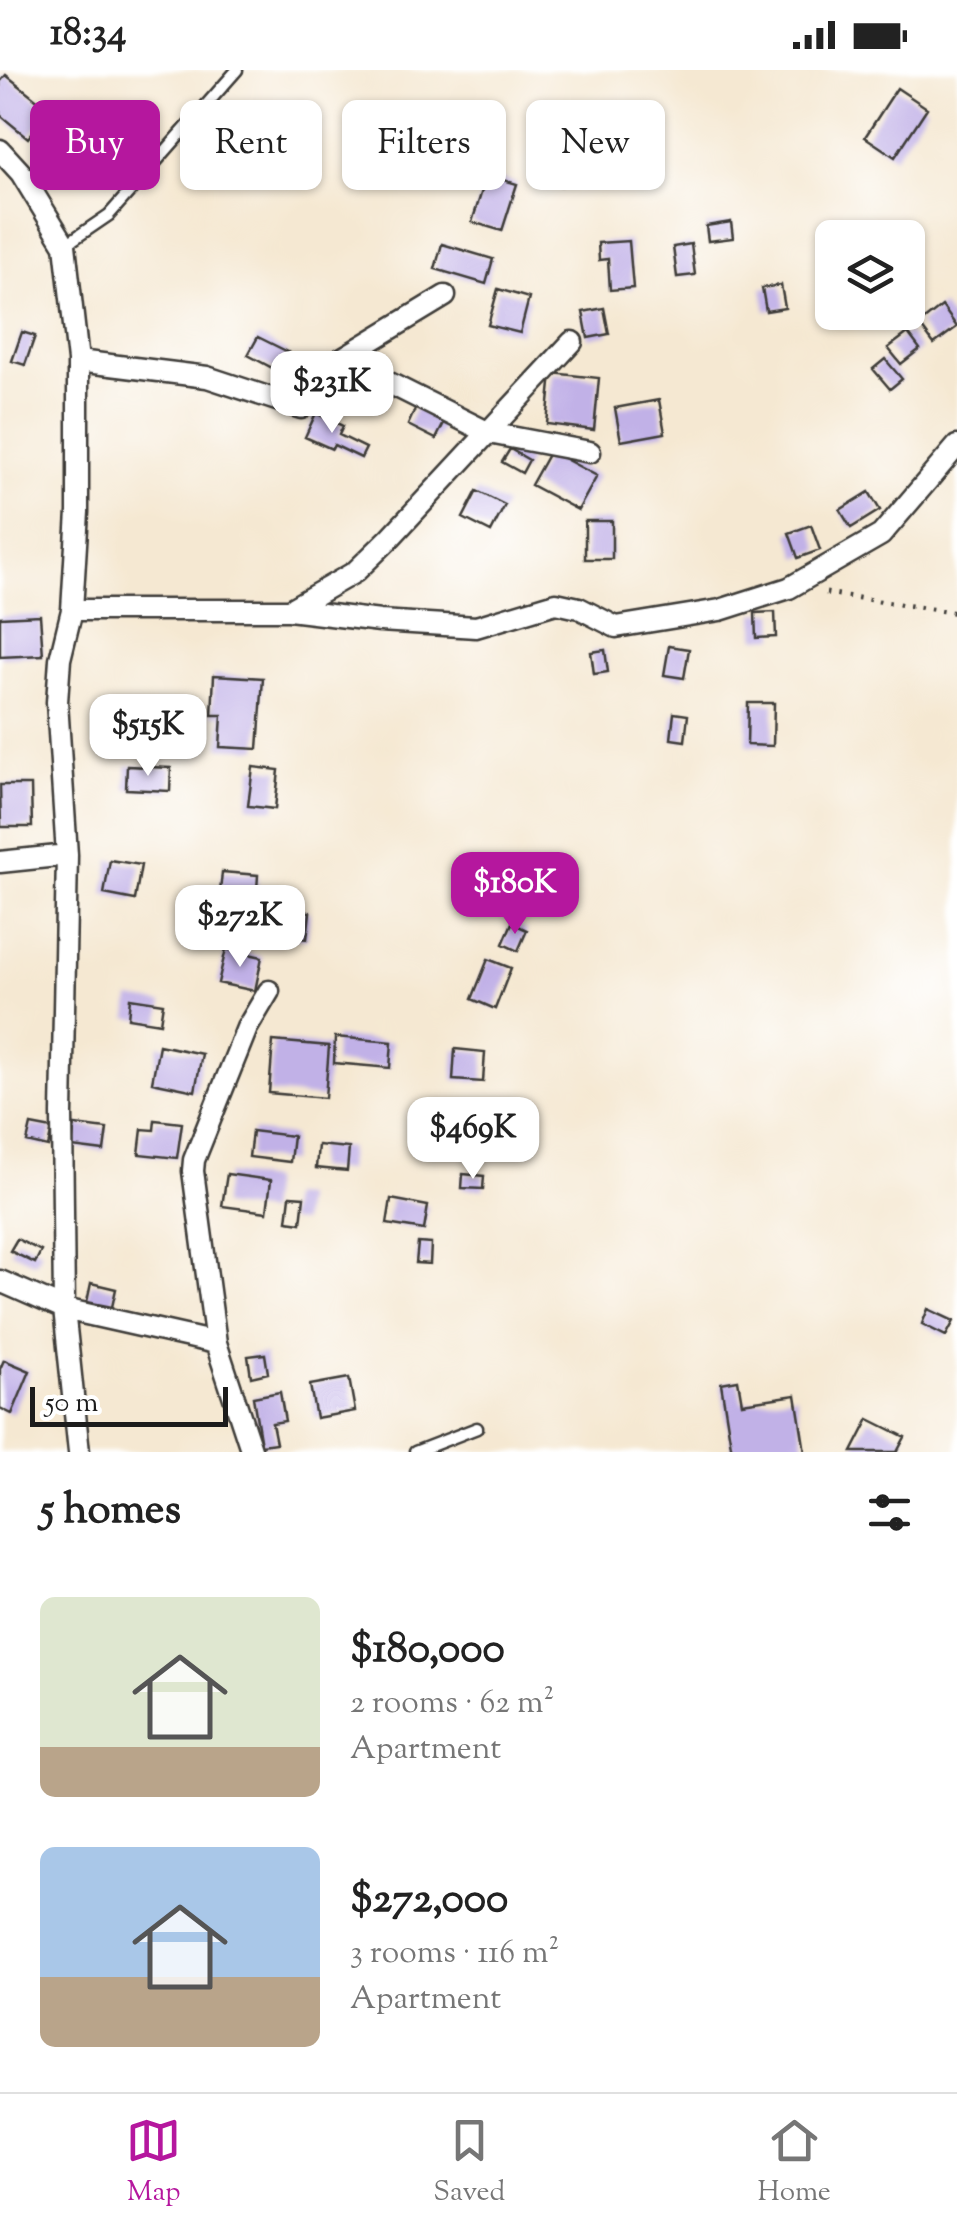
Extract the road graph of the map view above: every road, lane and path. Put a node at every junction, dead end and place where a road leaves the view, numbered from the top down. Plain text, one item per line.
1 (236, 70) edge
2 (0, 150) edge
3 (65, 246) junction
4 (445, 296) dead end
5 (572, 342) dead end
6 (341, 358) junction
7 (78, 361) junction
8 (488, 433) junction
9 (957, 446) edge
10 (590, 452) dead end
11 (789, 588) junction
12 (72, 610) junction
13 (289, 610) junction
14 (957, 612) edge
15 (67, 855) junction
16 (0, 862) edge
17 (269, 991) dead end
18 (0, 1282) edge
19 (64, 1309) junction
20 (216, 1343) junction
21 (478, 1428) dead end
22 (79, 1452) edge
23 (252, 1452) edge
24 (415, 1452) edge

1 - 3 lane
2 - 3 street
3 - 7 street
4 - 6 street
5 - 8 street
6 - 7 street
6 - 8 street
7 - 12 street
8 - 10 street
8 - 13 street
9 - 11 street
11 - 13 street
11 - 14 path
12 - 13 street
12 - 15 street
15 - 16 street
15 - 19 street
17 - 20 street
18 - 19 street
19 - 20 street
19 - 22 street
20 - 23 street
21 - 24 lane

